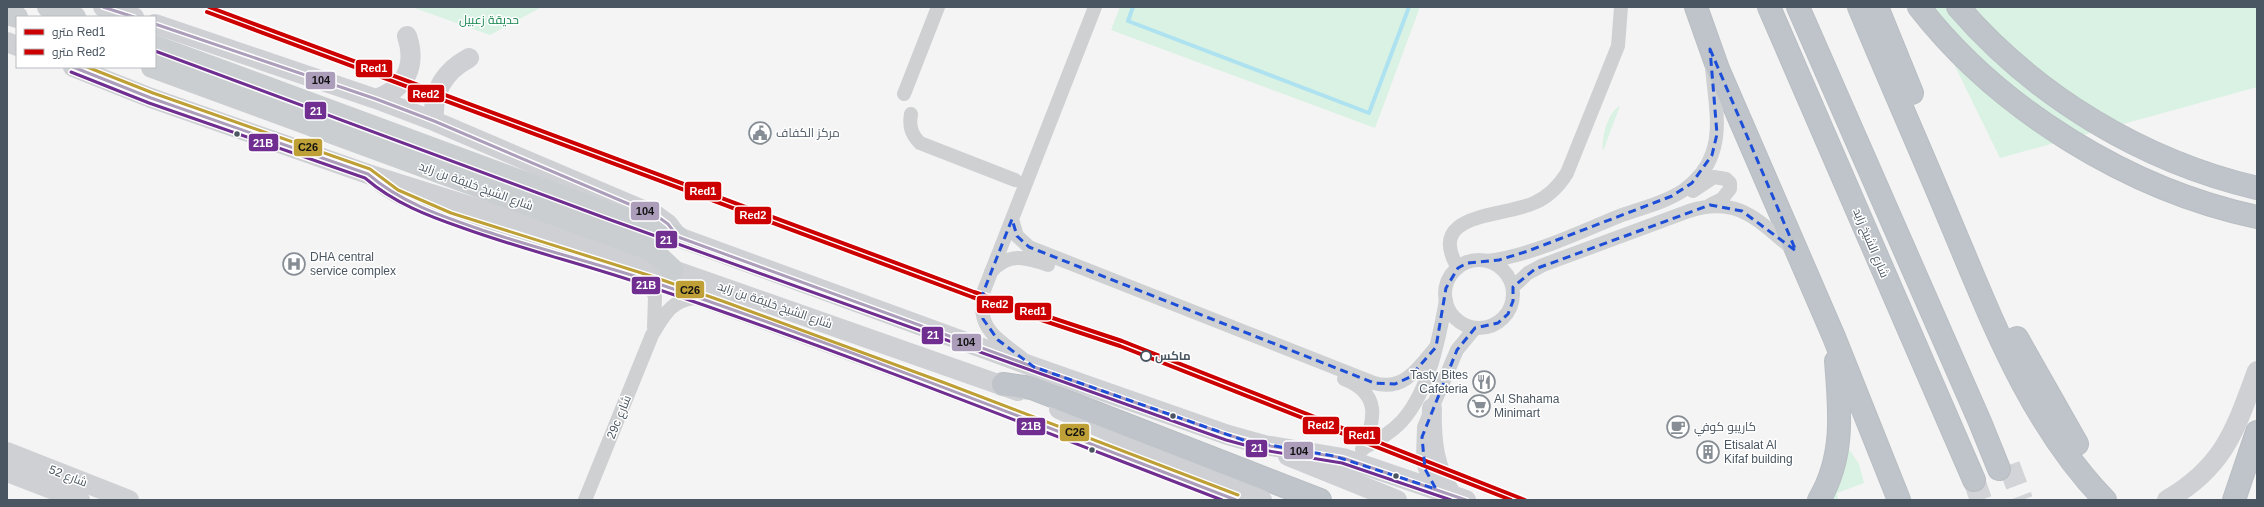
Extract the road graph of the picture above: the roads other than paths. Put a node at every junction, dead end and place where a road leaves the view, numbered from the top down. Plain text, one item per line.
1 (48, 7) edge
2 (104, 7) edge
3 (938, 7) edge
4 (1095, 7) edge
5 (1621, 7) edge
6 (1696, 7) edge
7 (1769, 7) edge
8 (1798, 7) edge
9 (1814, 7) edge
10 (1859, 7) edge
11 (1878, 7) edge
12 (1919, 7) edge
13 (1958, 7) edge
14 (72, 16) edge
15 (131, 16) edge
16 (156, 24) edge
17 (407, 36) dead end
18 (156, 46) edge
19 (1710, 49) junction
20 (469, 58) dead end
21 (75, 68) edge
22 (155, 68) edge
23 (904, 94) dead end
24 (376, 99) junction
25 (911, 114) dead end
26 (434, 121) junction
27 (368, 174) junction
28 (479, 176) junction
29 (1015, 180) dead end
30 (2257, 188) edge
31 (1672, 196) junction
32 (1710, 205) junction
33 (2257, 217) edge
34 (1012, 219) junction
35 (678, 237) junction
36 (1796, 251) junction
37 (1487, 261) junction
38 (1458, 268) junction
39 (673, 270) junction
40 (991, 272) junction
41 (648, 281) junction
42 (1513, 287) junction
43 (694, 298) junction
44 (1446, 300) junction
45 (1475, 328) junction
46 (652, 335) junction
47 (1834, 337) junction
48 (1436, 347) junction
49 (1034, 367) junction
50 (2257, 371) edge
51 (1003, 384) junction
52 (1432, 408) joint
53 (2257, 432) edge
54 (1252, 442) junction
55 (1363, 449) junction
56 (7, 452) edge
57 (1343, 458) junction
58 (7, 472) edge
59 (1974, 480) tunnel mouth
60 (1451, 495) edge
61 (80, 500) edge
62 (129, 500) edge
63 (585, 500) edge
64 (1236, 500) edge
65 (1262, 500) edge
66 (1320, 500) edge
67 (1397, 500) edge
68 (1819, 500) edge
69 (1899, 500) edge
70 (2105, 500) edge
71 (2113, 500) edge
72 (2167, 500) edge
73 (2234, 500) edge

1 - 14 main road
2 - 15 main road
3 - 23 street
4 - 34 street
5 - 38 street
6 - 19 highway
7 - 59 highway, شارع الشيخ زايد
8 - 9 highway
10 - 70 highway
11 - 71 highway
12 - 33 highway
13 - 30 highway
16 - 24 main road
17 - 24 main road
18 - 28 main road, شارع الشيخ خليفة بن زايد
19 - 31 street
19 - 36 highway
20 - 26 main road
21 - 27 main road
22 - 28 main road, شارع الشيخ خليفة بن زايد
24 - 26 main road
25 - 29 street
26 - 35 main road
27 - 39 main road
27 - 41 street
28 - 35 main road, شارع الشيخ خليفة بن زايد
28 - 39 main road, شارع الشيخ خليفة بن زايد
31 - 32 street
31 - 37 street
32 - 36 street
32 - 42 street
34 - 40 street
34 - 48 street
35 - 49 main road, شارع الشيخ خليفة بن زايد
36 - 47 highway
37 - 38 street
37 - 42 street
38 - 44 street
39 - 51 main road, شارع الشيخ خليفة بن زايد
40 - 49 street
40 - 55 street
41 - 43 street
41 - 46 street, 29c شارع
42 - 45 street
43 - 46 street, 29c شارع
43 - 64 street
44 - 45 street
44 - 48 street
45 - 52 street
46 - 63 street, 29c شارع
47 - 68 highway
47 - 69 highway
48 - 55 street
49 - 54 main road, شارع الشيخ خليفة بن زايد
50 - 72 main road
51 - 65 main road, شارع الشيخ خليفة بن زايد
51 - 66 highway
52 - 60 main road
53 - 73 highway
54 - 57 main road, شارع الشيخ خليفة بن زايد
54 - 67 main road, شارع الشيخ خليفة بن زايد
55 - 57 street
56 - 62 main road, شارع 52
57 - 60 main road, شارع الشيخ خليفة بن زايد
58 - 61 main road, شارع 52

